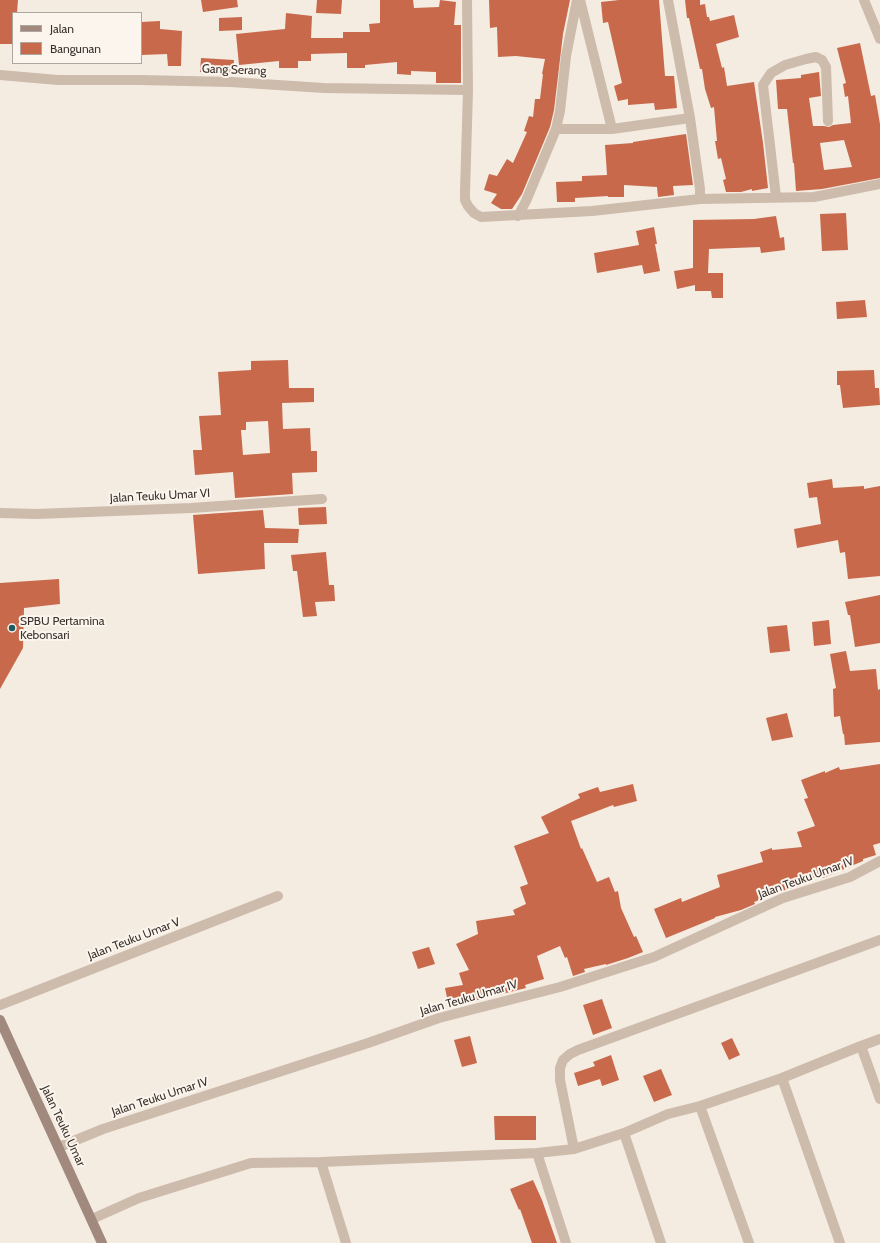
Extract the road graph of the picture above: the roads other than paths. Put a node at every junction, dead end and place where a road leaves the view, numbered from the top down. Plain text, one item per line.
1 (467, 0) edge
2 (579, 0) edge
3 (668, 0) edge
4 (864, 0) edge
5 (880, 40) edge
6 (0, 75) edge
7 (468, 90) junction
8 (690, 118) junction
9 (828, 121) dead end
10 (556, 129) junction
11 (612, 129) junction
12 (880, 184) edge
13 (776, 197) junction
14 (700, 199) junction
15 (518, 216) junction
16 (322, 499) dead end
17 (0, 513) edge
18 (880, 861) edge
19 (278, 896) dead end
20 (880, 940) edge
21 (0, 1004) edge
22 (0, 1020) edge
23 (880, 1039) edge
24 (861, 1046) junction
25 (782, 1078) junction
26 (880, 1099) edge
27 (700, 1106) junction
28 (624, 1133) junction
29 (59, 1147) junction
30 (574, 1149) junction
31 (537, 1153) junction
32 (321, 1162) junction
33 (92, 1219) junction
34 (102, 1243) edge
35 (346, 1243) edge
36 (566, 1243) edge
37 (661, 1243) edge
38 (749, 1243) edge
39 (840, 1243) edge

1 - 7 street
2 - 10 street
2 - 11 street
3 - 8 street
4 - 5 street
6 - 7 street, Gang Serang
7 - 15 street
8 - 11 street
8 - 14 street
9 - 13 street
10 - 11 street
10 - 15 street
12 - 13 street
13 - 14 street
14 - 15 street
16 - 17 street, Jalan Teuku Umar VI
18 - 29 street, Jalan Teuku Umar IV
19 - 21 street, Jalan Teuku Umar V
20 - 30 street
22 - 29 street, Jalan Teuku Umar
23 - 24 street
24 - 25 street
24 - 26 street
25 - 27 street
25 - 39 street
27 - 28 street
27 - 38 street
28 - 30 street
28 - 37 street
29 - 33 street, Jalan Teuku Umar
30 - 31 street
31 - 32 street
31 - 36 street
32 - 33 street
32 - 35 street
33 - 34 street, Jalan Teuku Umar

